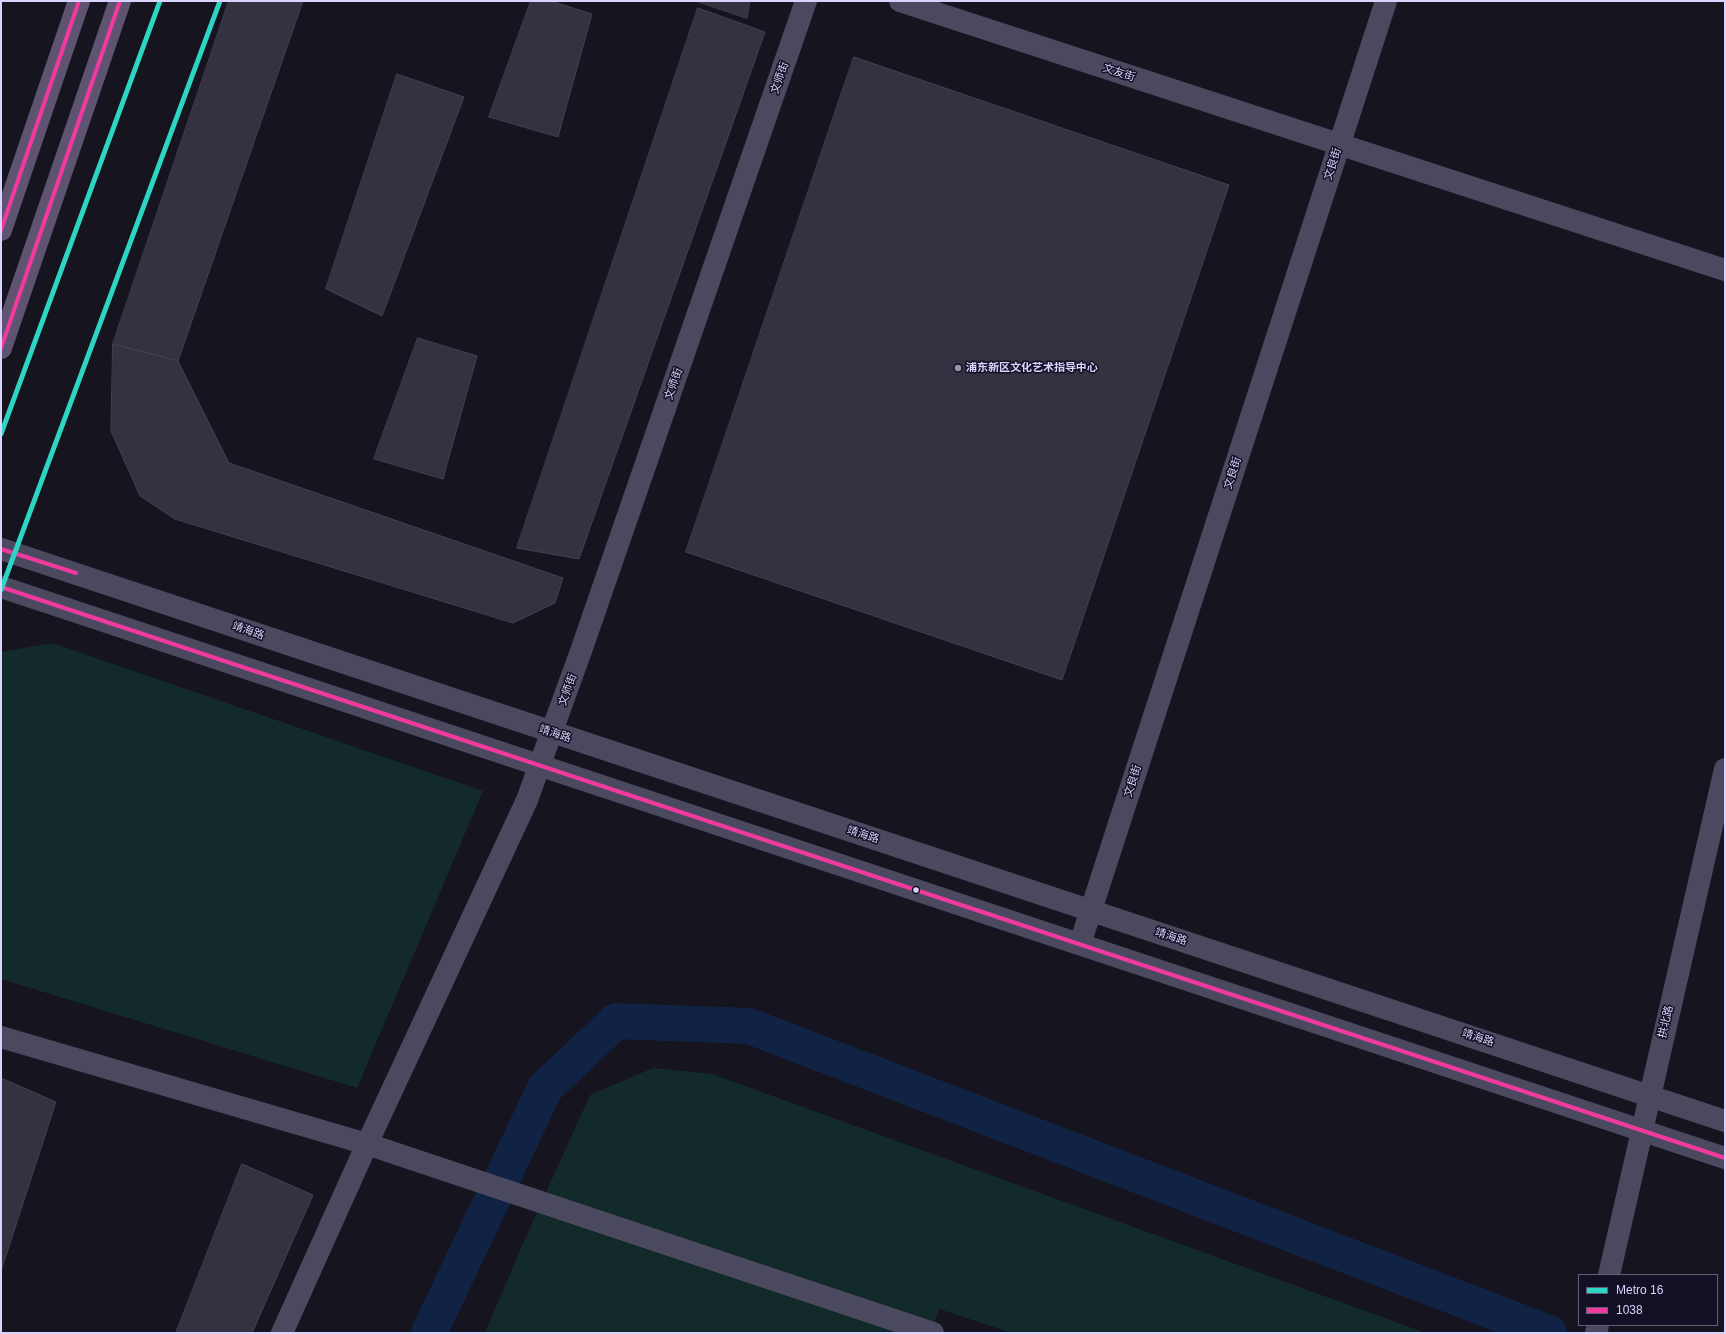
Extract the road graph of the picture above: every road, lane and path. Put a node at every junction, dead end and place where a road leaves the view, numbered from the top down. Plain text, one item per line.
1 (79, 1) edge
2 (120, 1) edge
3 (806, 1) edge
4 (900, 1) edge
5 (1386, 1) edge
6 (1339, 144) junction
7 (1, 230) edge
8 (1725, 270) edge
9 (1, 348) edge
10 (1, 549) edge
11 (1, 587) edge
12 (552, 733) junction
13 (540, 767) junction
14 (1725, 769) edge
15 (1091, 910) junction
16 (1080, 944) junction
17 (1, 1037) edge
18 (1650, 1095) junction
19 (1725, 1121) edge
20 (1642, 1130) junction
21 (367, 1144) junction
22 (1725, 1158) edge
23 (1611, 1268) edge
24 (282, 1333) edge
25 (934, 1333) edge

1 - 7 main road
2 - 9 main road
3 - 12 street, 文师街
4 - 6 street, 文友街
5 - 6 street, 文良街
6 - 8 street, 文友街
6 - 15 street, 文良街
10 - 12 street, 靖海路
11 - 13 street
12 - 13 street, 文师街
12 - 15 street, 靖海路
13 - 16 street
13 - 21 street, 文师街
14 - 18 street, 拱北路
15 - 16 street, 文良街
15 - 18 street, 靖海路
16 - 20 street
17 - 21 street
18 - 19 street, 靖海路
18 - 20 street, 拱北路
20 - 22 street
20 - 23 street, 拱北路
21 - 24 street, 文师街
21 - 25 street

